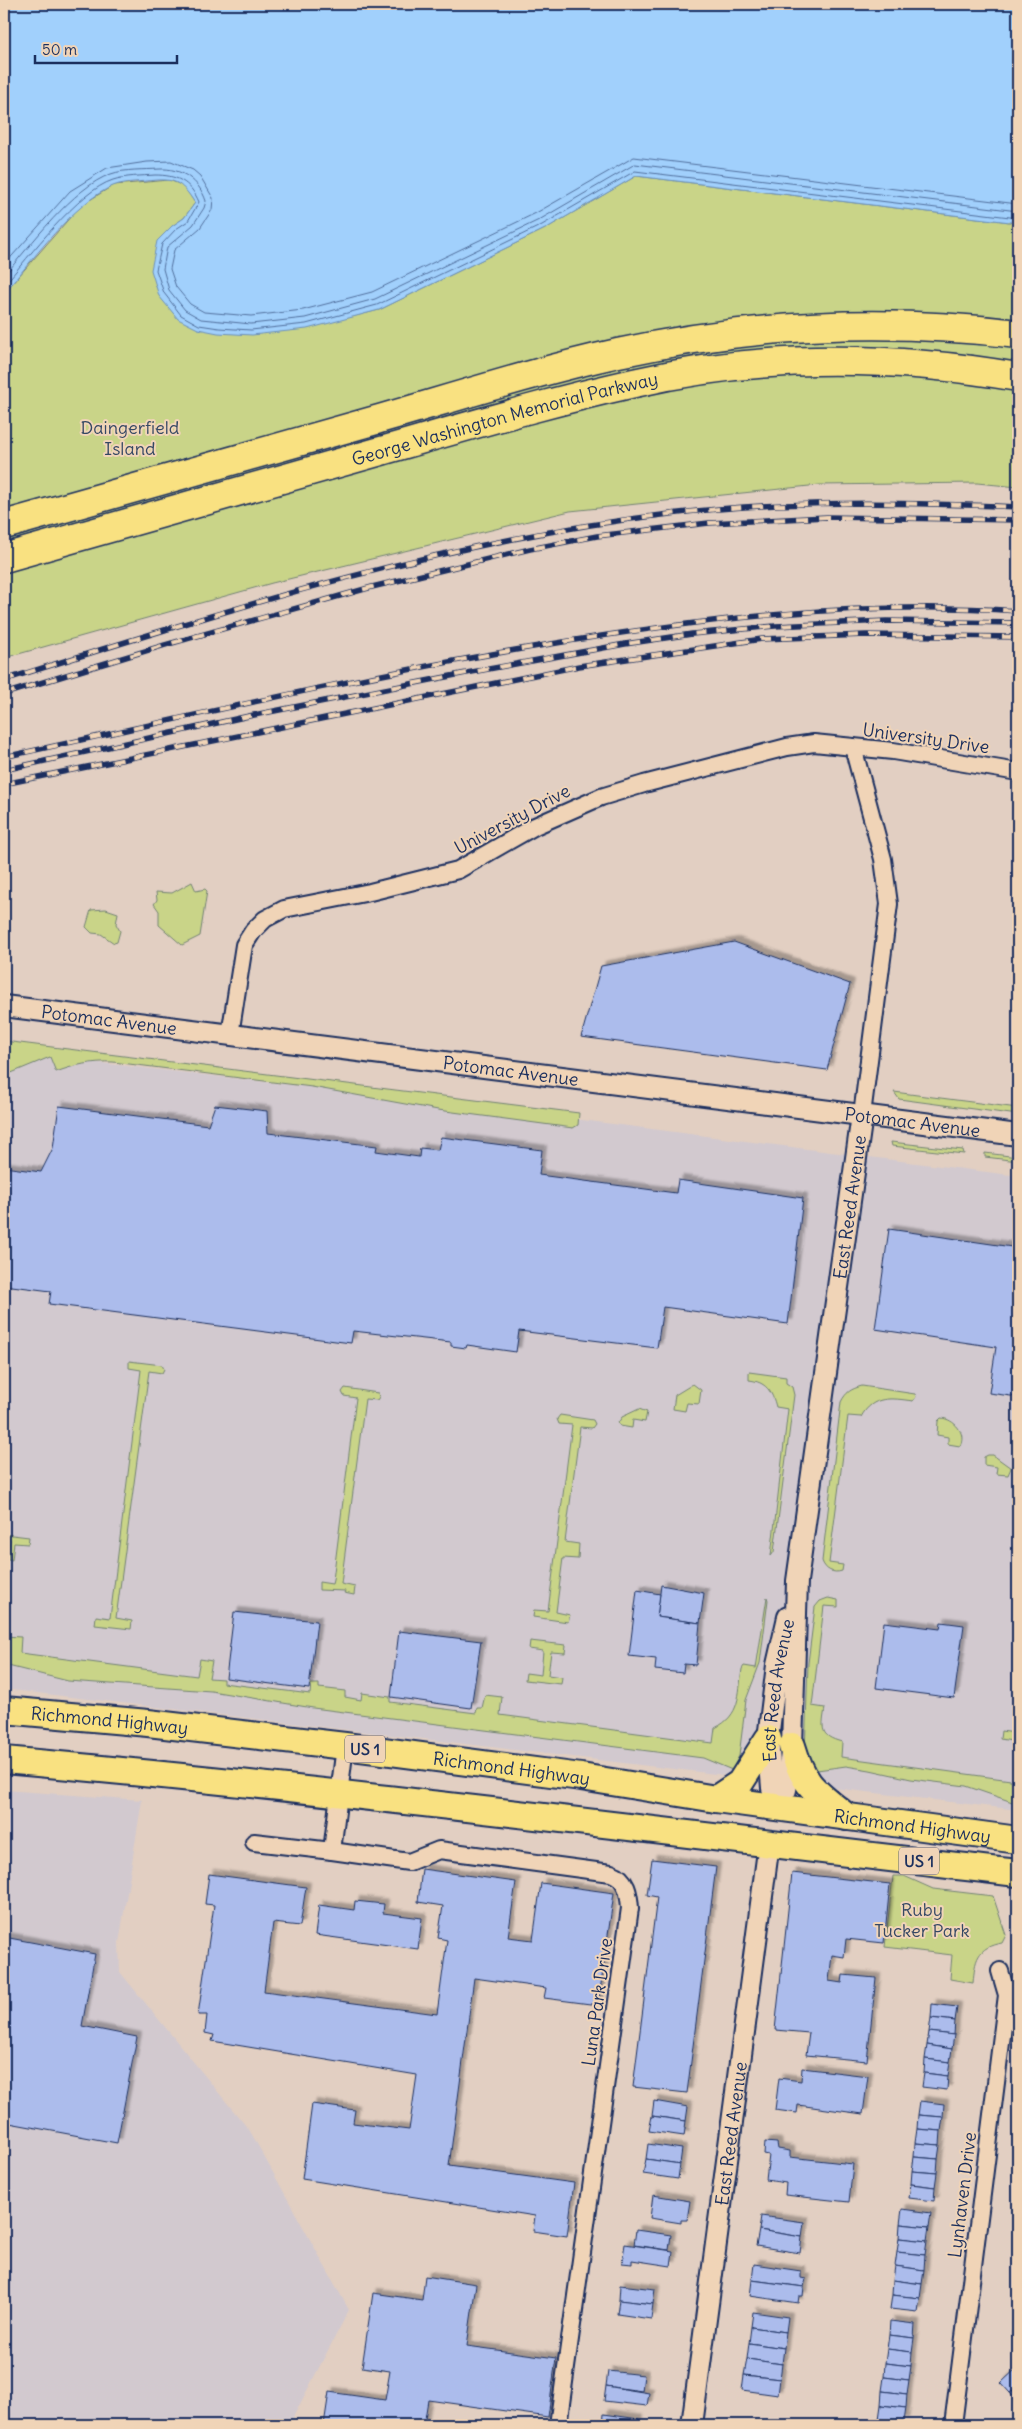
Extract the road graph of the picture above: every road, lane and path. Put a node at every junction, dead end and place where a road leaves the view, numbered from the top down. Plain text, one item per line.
1 (1018, 334) edge
2 (1018, 377) edge
3 (4, 525) edge
4 (4, 558) edge
5 (853, 747) junction
6 (1018, 772) edge
7 (4, 1006) edge
8 (230, 1035) junction
9 (862, 1115) junction
10 (1018, 1134) edge
11 (4, 1710) edge
12 (780, 1743) junction
13 (346, 1746) junction
14 (4, 1760) edge
15 (340, 1794) junction
16 (725, 1800) junction
17 (848, 1817) junction
18 (754, 1818) junction
19 (780, 1825) junction
20 (699, 1835) junction
21 (1018, 1840) edge
22 (254, 1842) dead end
23 (332, 1851) junction
24 (1018, 1873) edge
25 (1000, 1971) dead end
26 (558, 2425) edge
27 (692, 2425) edge
28 (953, 2425) edge

1 - 3 highway, George Washington Memorial Parkway
2 - 4 highway, George Washington Memorial Parkway
5 - 6 street, University Drive
5 - 8 street, University Drive
5 - 9 street, East Reed Avenue
7 - 8 street, Potomac Avenue
8 - 9 street, Potomac Avenue
9 - 10 street, Potomac Avenue
9 - 12 street, East Reed Avenue
11 - 13 highway, Richmond Highway / US 1
12 - 16 highway
12 - 17 highway
12 - 19 street, East Reed Avenue
13 - 15 street
13 - 16 highway, Richmond Highway / US 1
14 - 15 highway, Richmond Highway / US 1
15 - 20 highway, Richmond Highway / US 1
15 - 23 street
16 - 18 highway
16 - 19 highway, Richmond Highway / US 1
17 - 19 highway, Richmond Highway / US 1
17 - 21 highway, Richmond Highway / US 1
18 - 19 highway
18 - 20 highway
19 - 20 highway, Richmond Highway / US 1
19 - 24 highway, Richmond Highway / US 1
19 - 27 street, East Reed Avenue
22 - 23 street, Luna Park Drive
23 - 26 street, Luna Park Drive
25 - 28 street, Lynhaven Drive

